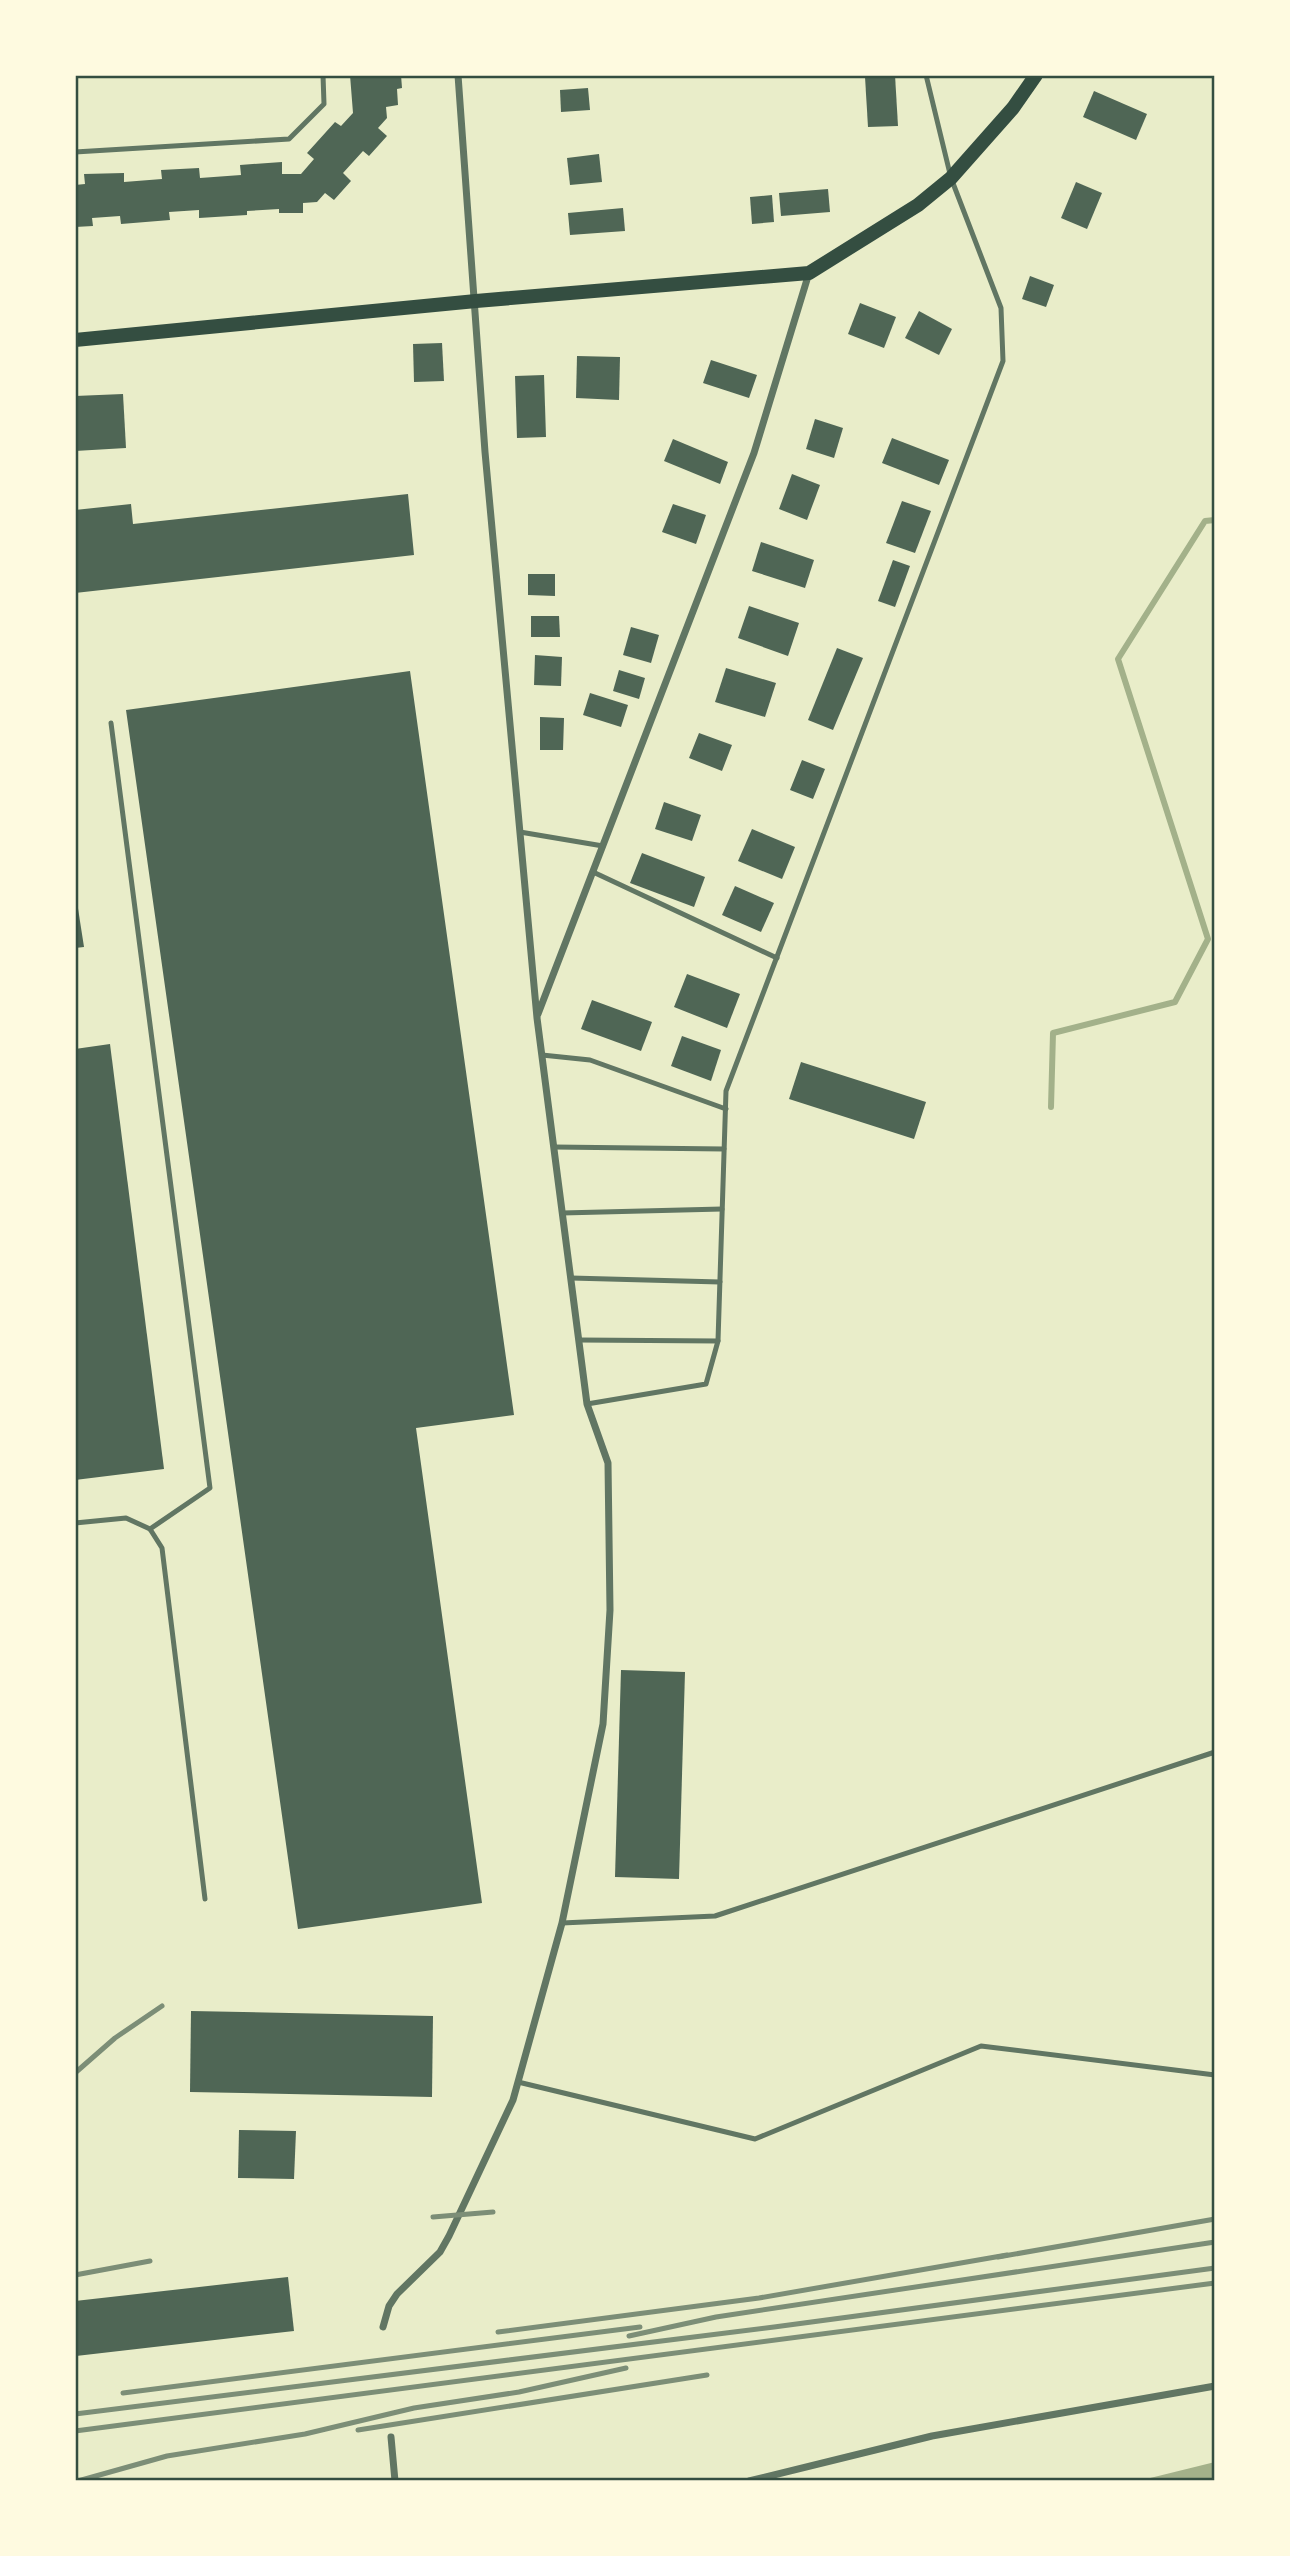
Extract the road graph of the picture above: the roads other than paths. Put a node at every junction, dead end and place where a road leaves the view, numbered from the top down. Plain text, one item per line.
1 (323, 75) edge
2 (457, 75) edge
3 (926, 75) edge
4 (1036, 75) edge
5 (75, 152) edge
6 (951, 178) junction
7 (809, 274) junction
8 (475, 300) junction
9 (75, 340) edge
10 (111, 723) dead end
11 (520, 832) junction
12 (603, 846) junction
13 (593, 872) junction
14 (777, 958) junction
15 (537, 1018) junction
16 (542, 1055) junction
17 (726, 1109) junction
18 (554, 1147) junction
19 (724, 1149) junction
20 (722, 1209) junction
21 (562, 1213) junction
22 (570, 1278) junction
23 (720, 1282) junction
24 (579, 1340) junction
25 (718, 1341) junction
26 (587, 1404) junction
27 (75, 1523) edge
28 (150, 1529) junction
29 (1215, 1752) edge
30 (205, 1899) dead end
31 (562, 1923) junction
32 (1215, 2075) edge
33 (518, 2082) junction
34 (383, 2327) dead end
35 (1215, 2386) edge
36 (391, 2437) dead end
37 (395, 2481) edge
38 (749, 2481) edge

1 - 5 lane
2 - 8 street
3 - 6 lane
4 - 6 main road
6 - 7 main road
6 - 14 lane
7 - 8 main road
7 - 12 street
8 - 9 main road
8 - 11 street
10 - 28 lane
11 - 12 lane
11 - 15 street
12 - 13 street
13 - 14 lane
13 - 15 street
14 - 17 lane
15 - 16 street
16 - 17 lane
16 - 18 street
17 - 19 lane
18 - 19 lane
18 - 21 street
19 - 20 lane
20 - 21 lane
20 - 23 lane
21 - 22 street
22 - 23 lane
22 - 24 street
23 - 25 lane
24 - 25 lane
24 - 26 street
25 - 26 lane
26 - 31 street
27 - 28 lane
28 - 30 lane
29 - 31 lane
31 - 33 street
32 - 33 lane
33 - 34 street
35 - 38 street
36 - 37 street

